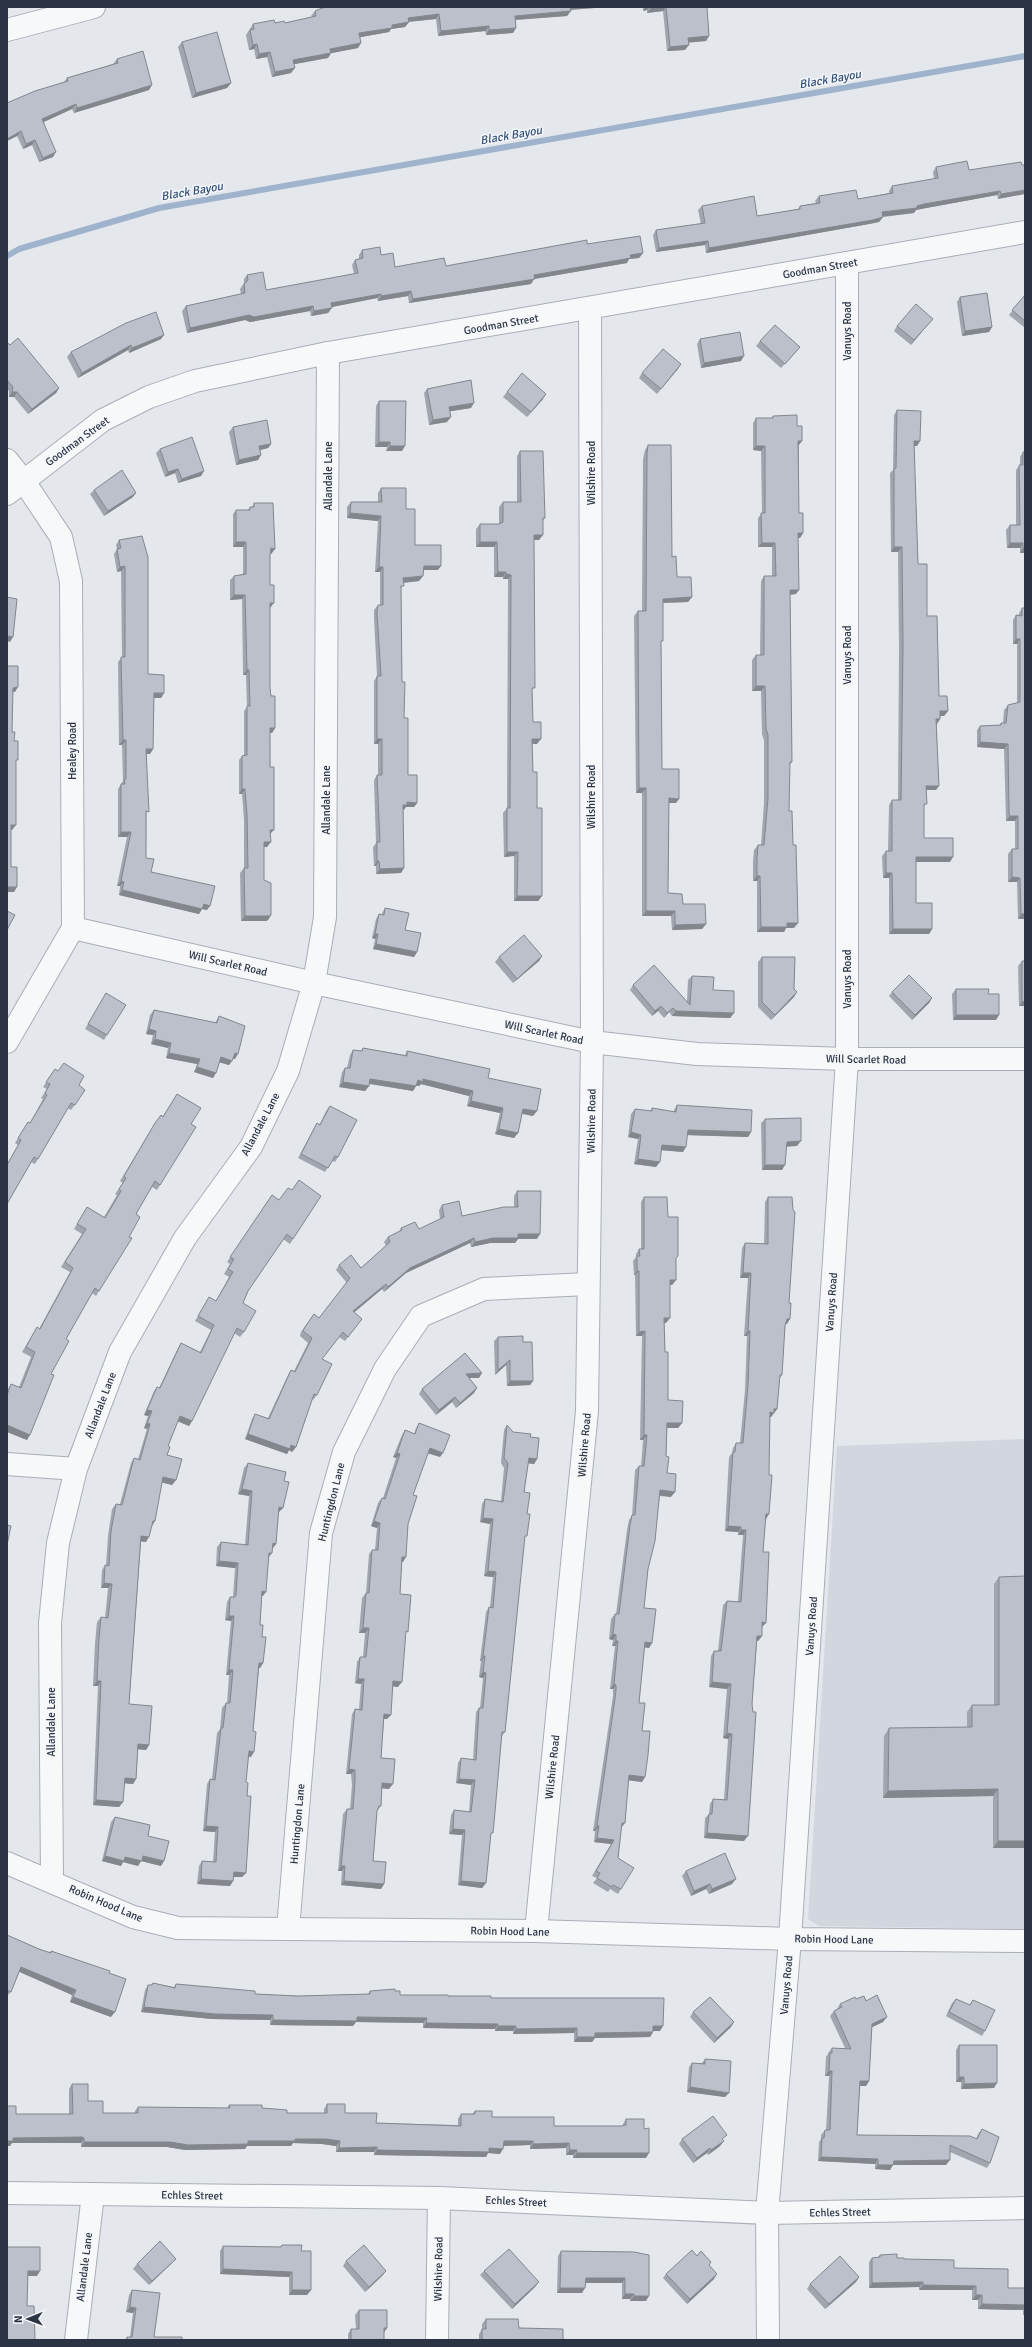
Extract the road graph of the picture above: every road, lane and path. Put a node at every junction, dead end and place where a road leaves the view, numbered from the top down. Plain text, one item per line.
1 (94, 7) edge
2 (7, 30) edge
3 (1025, 232) edge
4 (847, 263) junction
5 (590, 308) junction
6 (328, 353) junction
7 (7, 460) edge
8 (23, 480) junction
9 (7, 494) edge
10 (73, 928) junction
11 (314, 983) junction
12 (7, 1042) edge
13 (592, 1042) junction
14 (847, 1059) junction
15 (1025, 1059) edge
16 (588, 1284) junction
17 (7, 1464) edge
18 (76, 1469) junction
19 (7, 1863) edge
20 (52, 1880) junction
21 (288, 1928) junction
22 (536, 1931) junction
23 (790, 1939) junction
24 (1025, 1941) edge
25 (7, 2193) edge
26 (93, 2194) junction
27 (439, 2198) junction
28 (1025, 2208) edge
29 (767, 2213) junction
30 (76, 2340) edge
31 (437, 2340) edge
32 (768, 2340) edge

1 - 2 street
3 - 4 street, Goodman Street
4 - 5 street, Goodman Street
4 - 14 street, Vanuys Road
5 - 6 street, Goodman Street
5 - 13 street, Wilshire Road
6 - 8 street, Goodman Street
6 - 11 street, Allandale Lane
7 - 8 street, Healey Road
8 - 9 street, Goodman Street
8 - 10 street, Healey Road
10 - 11 street, Will Scarlet Road
10 - 12 street
11 - 13 street, Will Scarlet Road
11 - 18 street, Allandale Lane
13 - 14 street, Will Scarlet Road
13 - 16 street, Wilshire Road
14 - 15 street, Will Scarlet Road
14 - 23 street, Vanuys Road
16 - 21 street, Huntingdon Lane
16 - 22 street, Wilshire Road
17 - 18 street
18 - 20 street, Allandale Lane
19 - 20 street, Robin Hood Lane
20 - 21 street, Robin Hood Lane
21 - 22 street, Robin Hood Lane
22 - 23 street, Robin Hood Lane
23 - 24 street, Robin Hood Lane
23 - 29 street, Vanuys Road
25 - 26 street, Echles Street
26 - 27 street, Echles Street
26 - 30 street, Allandale Lane
27 - 29 street, Echles Street
27 - 31 street, Wilshire Road
28 - 29 street, Echles Street
29 - 32 street, Vanuys Road

